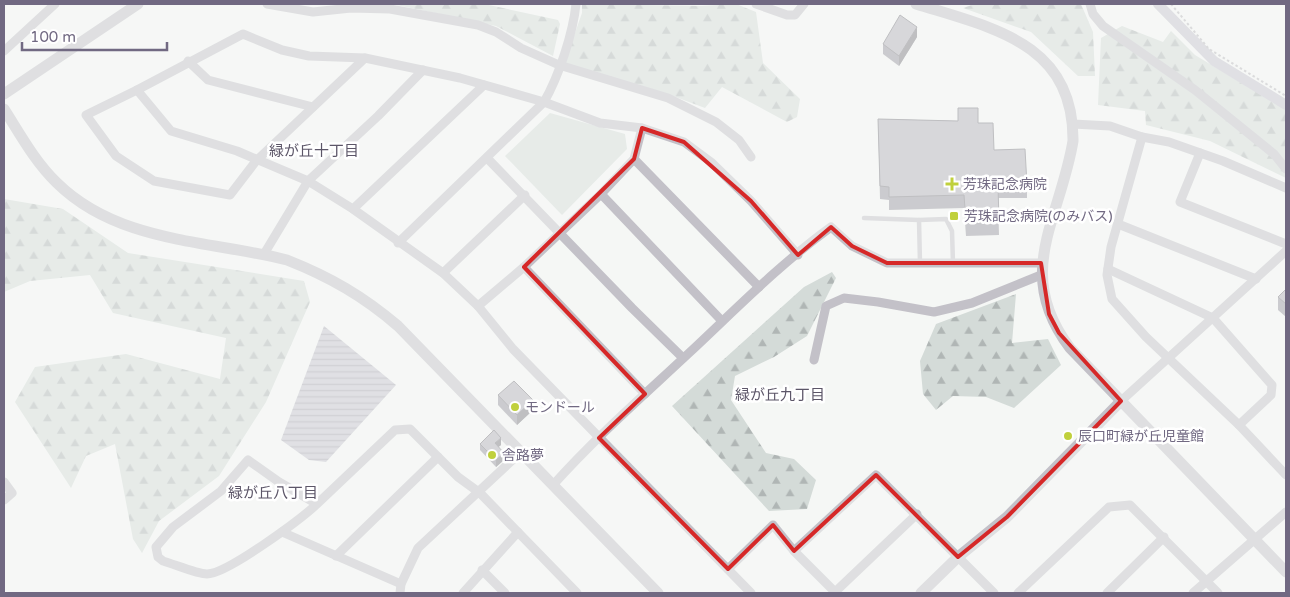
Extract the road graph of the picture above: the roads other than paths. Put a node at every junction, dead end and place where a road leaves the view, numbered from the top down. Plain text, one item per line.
1 (54, 4) edge
2 (138, 4) edge
3 (267, 4) edge
4 (574, 4) edge
5 (756, 4) edge
6 (804, 4) edge
7 (916, 4) edge
8 (1090, 4) edge
9 (4, 51) edge
10 (365, 58) junction
11 (188, 62) junction
12 (559, 65) junction
13 (423, 70) junction
14 (484, 85) junction
15 (137, 90) junction
16 (4, 94) edge
17 (544, 102) junction
18 (313, 107) junction
19 (4, 109) edge
20 (1073, 124) junction
21 (642, 128) junction
22 (1142, 137) junction
23 (1200, 153) junction
24 (751, 157) dead end
25 (487, 158) junction
26 (634, 159) junction
27 (256, 160) junction
28 (1286, 169) edge
29 (308, 181) junction
30 (1286, 188) edge
31 (601, 194) junction
32 (525, 195) junction
33 (353, 209) junction
34 (864, 218) dead end
35 (919, 220) junction
36 (1118, 224) junction
37 (560, 231) junction
38 (398, 243) junction
39 (1286, 244) edge
40 (1286, 250) edge
41 (264, 254) junction
42 (798, 255) junction
43 (953, 264) junction
44 (920, 265) junction
45 (524, 267) junction
46 (1041, 269) junction
47 (1108, 269) junction
48 (443, 273) junction
49 (1256, 279) junction
50 (759, 287) junction
51 (478, 306) junction
52 (1213, 318) junction
53 (722, 321) junction
54 (683, 358) junction
55 (1170, 358) junction
56 (814, 360) dead end
57 (645, 394) junction
58 (1121, 401) junction
59 (1239, 425) junction
60 (599, 438) junction
61 (521, 452) junction
62 (438, 457) junction
63 (1286, 475) edge
64 (4, 482) edge
65 (553, 485) junction
66 (480, 493) junction
67 (4, 500) edge
68 (317, 504) junction
69 (1286, 512) edge
70 (917, 514) junction
71 (282, 532) junction
72 (518, 532) junction
73 (1164, 537) junction
74 (1256, 540) junction
75 (794, 551) junction
76 (336, 556) junction
77 (958, 557) junction
78 (728, 569) junction
79 (482, 570) junction
80 (1286, 572) edge
81 (1207, 581) junction
82 (401, 588) edge
83 (463, 593) edge
84 (505, 593) edge
85 (577, 593) edge
86 (658, 593) edge
87 (751, 593) edge
88 (834, 593) edge
89 (921, 593) edge
90 (994, 593) edge
91 (1018, 593) edge
92 (1107, 593) edge
93 (1194, 593) edge
94 (1218, 593) edge

1 - 9 street
2 - 16 street
3 - 12 street
4 - 12 street
5 - 6 street
7 - 20 street
8 - 28 street
10 - 11 street
10 - 13 street
10 - 18 street
11 - 15 street
11 - 18 street
12 - 17 street
12 - 24 street
13 - 14 street
13 - 29 street
14 - 17 street
14 - 33 street
15 - 27 street
15 - 27 street
17 - 21 street
17 - 25 street
18 - 27 street
19 - 41 street
20 - 22 street
20 - 46 street
21 - 26 street
21 - 42 street
22 - 23 street
22 - 36 street
23 - 30 street
23 - 39 street
25 - 32 street
25 - 38 street
26 - 31 street
26 - 50 street
27 - 29 street
29 - 33 street
29 - 41 street
31 - 37 street
31 - 53 street
32 - 37 street
32 - 48 street
33 - 38 street
34 - 35 lane
35 - 43 lane
35 - 44 lane
36 - 47 street
36 - 49 street
37 - 45 street
37 - 54 street
38 - 48 street
40 - 49 street
41 - 61 street
42 - 44 street
42 - 50 street
43 - 44 street
43 - 46 street
45 - 51 street
45 - 57 street
46 - 56 street
46 - 58 street
47 - 52 street
47 - 55 street
48 - 51 street
49 - 52 street
50 - 53 street
51 - 60 street
52 - 55 street
52 - 59 street
53 - 54 street
54 - 57 street
55 - 58 street
55 - 59 street
57 - 60 street
58 - 74 street
58 - 77 street
59 - 63 street
60 - 65 street
60 - 78 street
61 - 65 street
61 - 66 street
62 - 66 street
62 - 68 street
62 - 76 street
64 - 67 street
65 - 86 street
66 - 72 street
66 - 82 street
68 - 71 street
68 - 71 street
69 - 74 street
70 - 75 street
70 - 77 street
70 - 88 street
71 - 76 street
72 - 79 street
72 - 85 street
73 - 81 street
73 - 91 street
73 - 92 street
74 - 80 street
74 - 81 street
75 - 78 street
75 - 88 street
76 - 82 street
77 - 89 street
77 - 90 street
78 - 87 street
79 - 83 street
79 - 84 street
81 - 93 street
81 - 94 street

